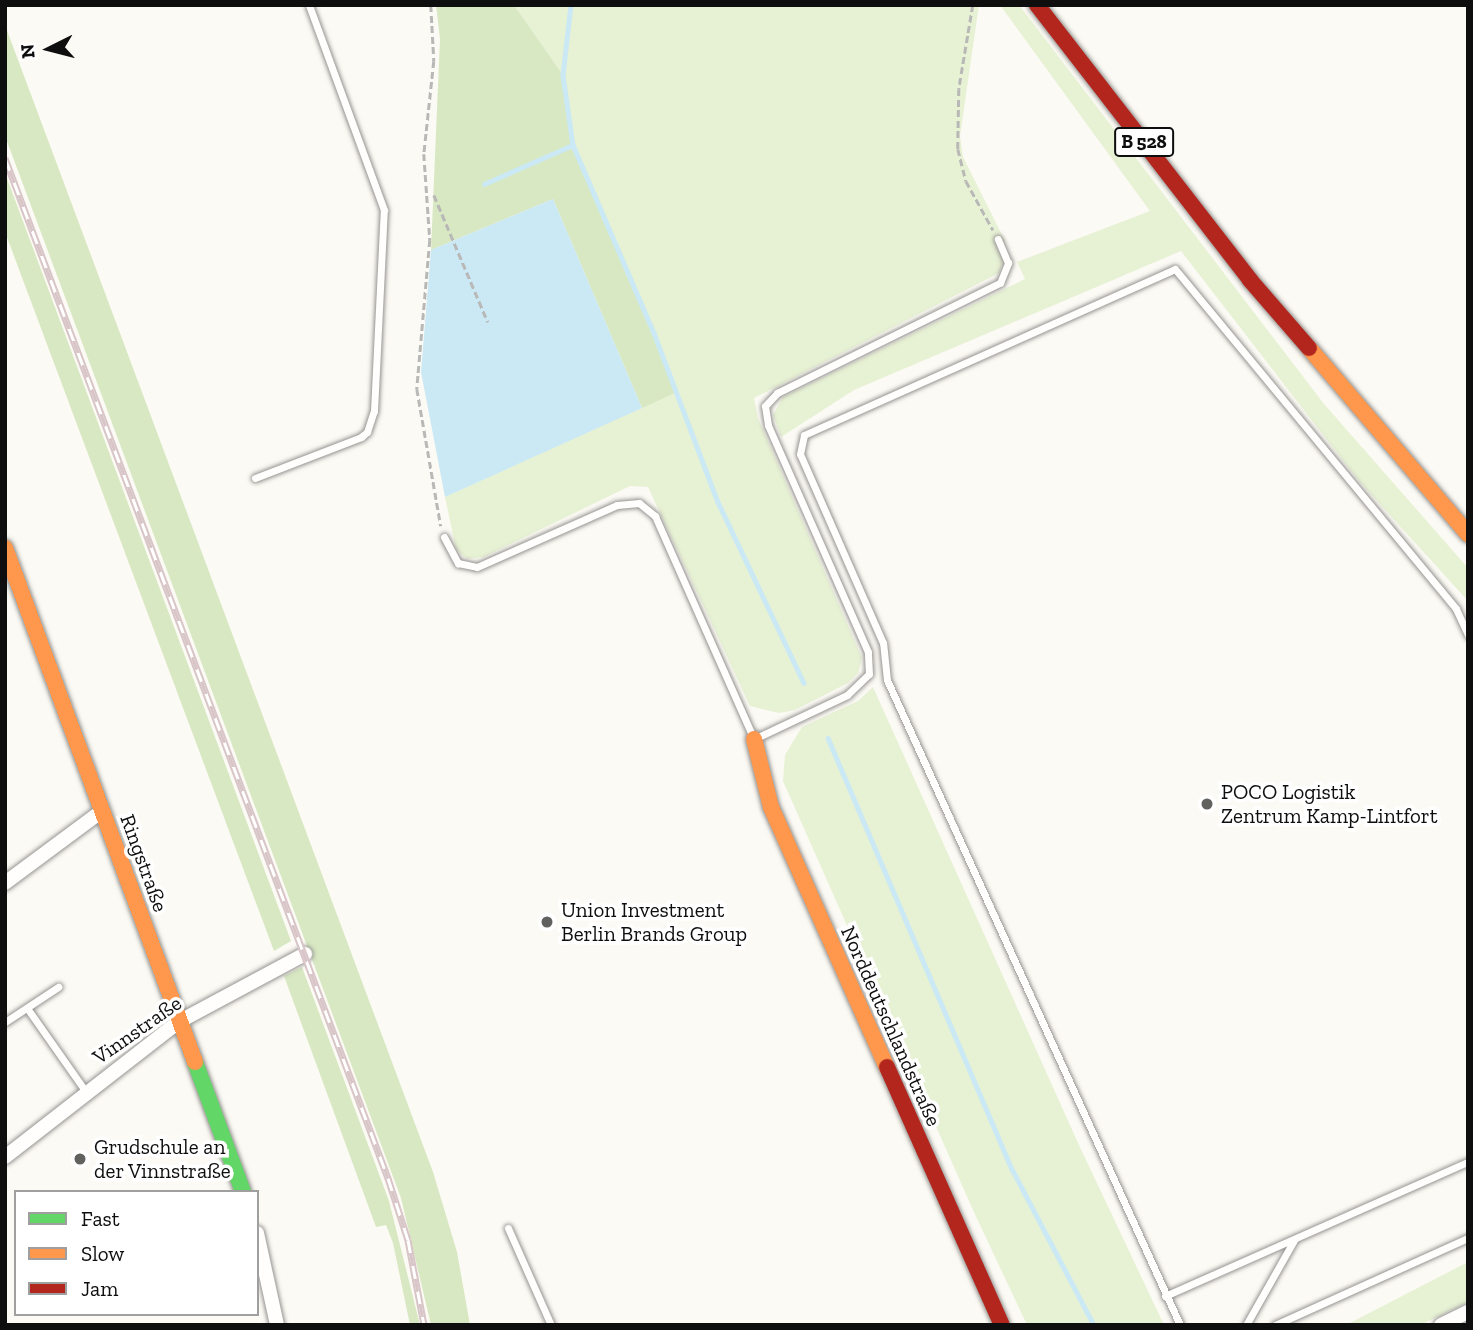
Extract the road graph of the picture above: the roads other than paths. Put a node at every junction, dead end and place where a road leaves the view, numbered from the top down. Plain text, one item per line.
1 (309, 5) edge
2 (1037, 5) edge
3 (998, 239) road end
4 (255, 478) dead end
5 (1468, 534) edge
6 (444, 537) road end
7 (5, 548) edge
8 (12, 588) edge
9 (1468, 635) edge
10 (754, 739) junction
11 (102, 811) junction
12 (5, 883) edge
13 (304, 954) dead end
14 (58, 988) dead end
15 (27, 1008) junction
16 (180, 1021) junction
17 (5, 1022) edge
18 (86, 1093) junction
19 (5, 1157) edge
20 (1468, 1162) edge
21 (242, 1190) edge
22 (508, 1228) dead end
23 (1468, 1238) edge
24 (1295, 1239) junction
25 (259, 1242) edge
26 (1165, 1296) junction
27 (1468, 1312) edge
28 (277, 1325) edge
29 (551, 1325) edge
30 (1002, 1325) edge
31 (1180, 1325) edge
32 (1246, 1325) edge
33 (1275, 1325) edge
34 (1441, 1325) edge

1 - 4 lane
2 - 5 main road, B 528
3 - 10 lane
6 - 10 lane
7 - 8 main road, Ringstraße
8 - 11 main road, Ringstraße
9 - 26 lane
10 - 30 main road, Norddeutschlandstraße
11 - 12 street
11 - 16 main road, Ringstraße
13 - 16 street, Vinnstraße
14 - 15 lane
15 - 17 lane
15 - 18 lane
16 - 18 street, Vinnstraße
16 - 21 main road, Ringstraße
18 - 19 street, Vinnstraße
20 - 24 lane
22 - 29 lane
23 - 33 lane
24 - 26 lane
24 - 32 lane
25 - 28 street
26 - 31 lane
27 - 34 street

